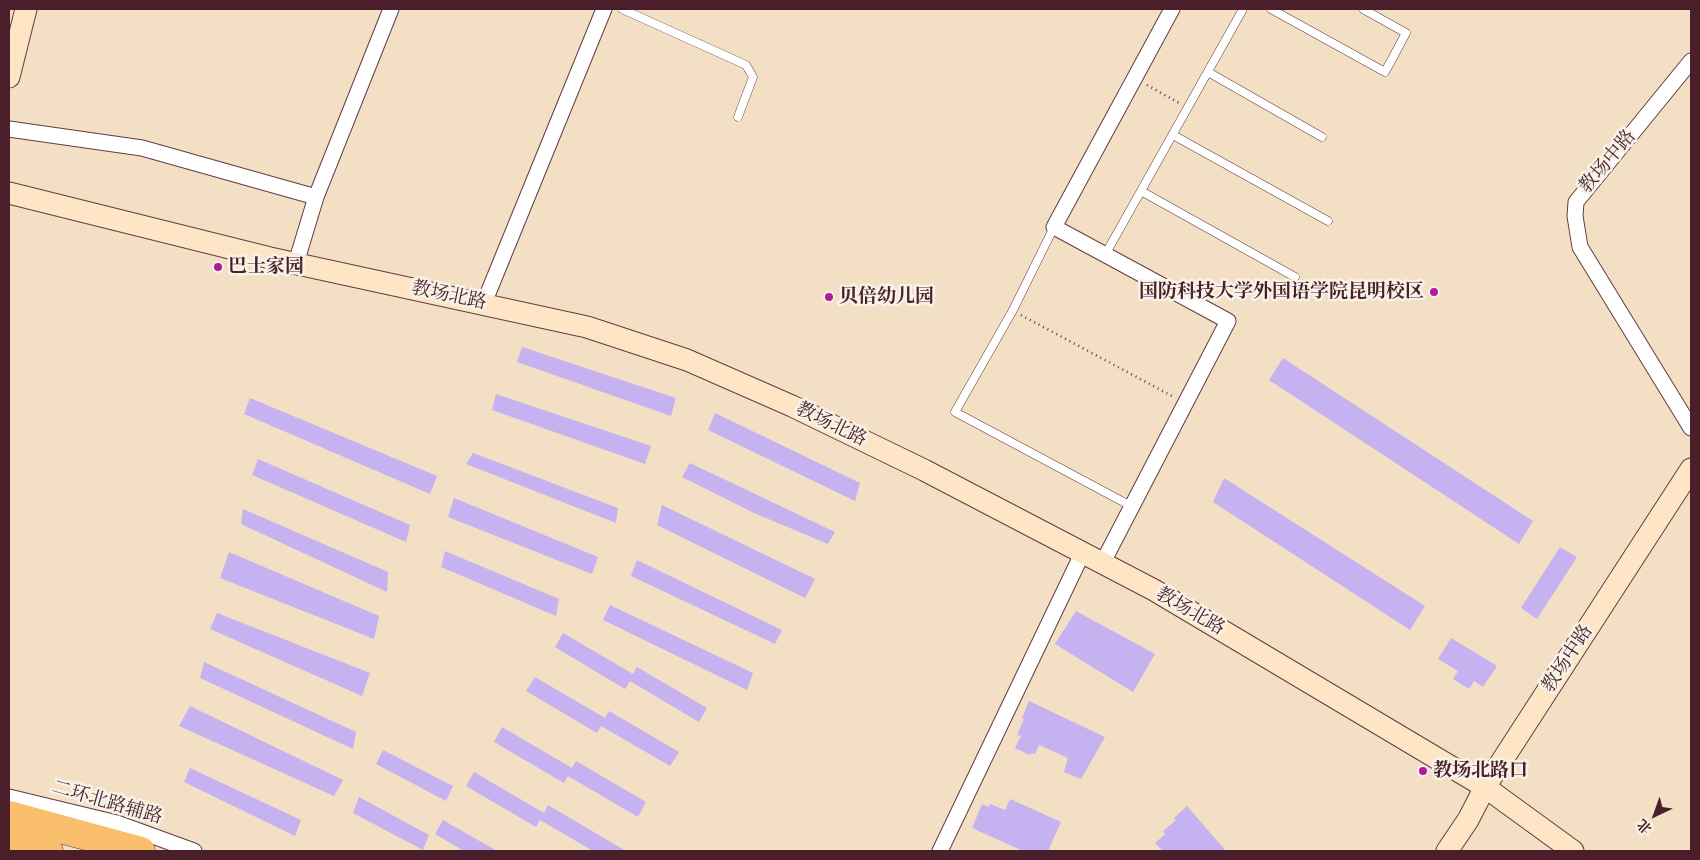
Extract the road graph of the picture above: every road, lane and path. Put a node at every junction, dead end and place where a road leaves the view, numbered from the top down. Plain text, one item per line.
1 (26, 9) edge
2 (391, 9) edge
3 (622, 9) edge
4 (1172, 9) edge
5 (1243, 9) edge
6 (1271, 9) edge
7 (1363, 9) edge
8 (601, 10) edge
9 (1691, 61) edge
10 (1208, 72) junction
11 (9, 77) edge
12 (1134, 78) junction
13 (1187, 108) junction
14 (738, 117) dead end
15 (9, 129) edge
16 (1173, 135) junction
17 (1322, 137) dead end
18 (1141, 191) junction
19 (9, 193) edge
20 (316, 197) junction
21 (1328, 221) dead end
22 (1054, 228) junction
23 (1105, 255) junction
24 (296, 263) junction
25 (1294, 277) dead end
26 (484, 303) junction
27 (1013, 310) junction
28 (1185, 403) junction
29 (1691, 428) edge
30 (1691, 469) edge
31 (1131, 506) junction
32 (1082, 554) junction
33 (1102, 564) junction
34 (1485, 786) junction
35 (9, 797) edge
36 (9, 815) edge
37 (9, 841) edge
38 (49, 851) edge
39 (141, 851) edge
40 (194, 851) edge
41 (940, 851) edge
42 (1447, 851) edge
43 (1574, 851) edge

1 - 11 street
2 - 20 street
3 - 14 lane
4 - 12 street
5 - 10 lane
6 - 7 lane
8 - 26 street
9 - 29 street, 教场中路
10 - 13 lane
10 - 17 lane
12 - 13 path
12 - 22 street
13 - 16 lane
15 - 20 street
16 - 18 lane
16 - 21 lane
18 - 23 lane
18 - 25 lane
19 - 24 street, 教场北路
20 - 24 street
22 - 23 street
22 - 27 lane
23 - 28 street
24 - 26 street, 教场北路
26 - 32 street, 教场北路
27 - 28 path
27 - 31 lane
28 - 31 street
30 - 34 street, 教场中路
31 - 33 street
32 - 33 street, 教场北路
32 - 41 street
33 - 34 street, 教场北路
34 - 42 street, 教场中路
34 - 43 street, 教场北路
35 - 40 street, 二环北路辅路
36 - 39 highway
37 - 38 highway

